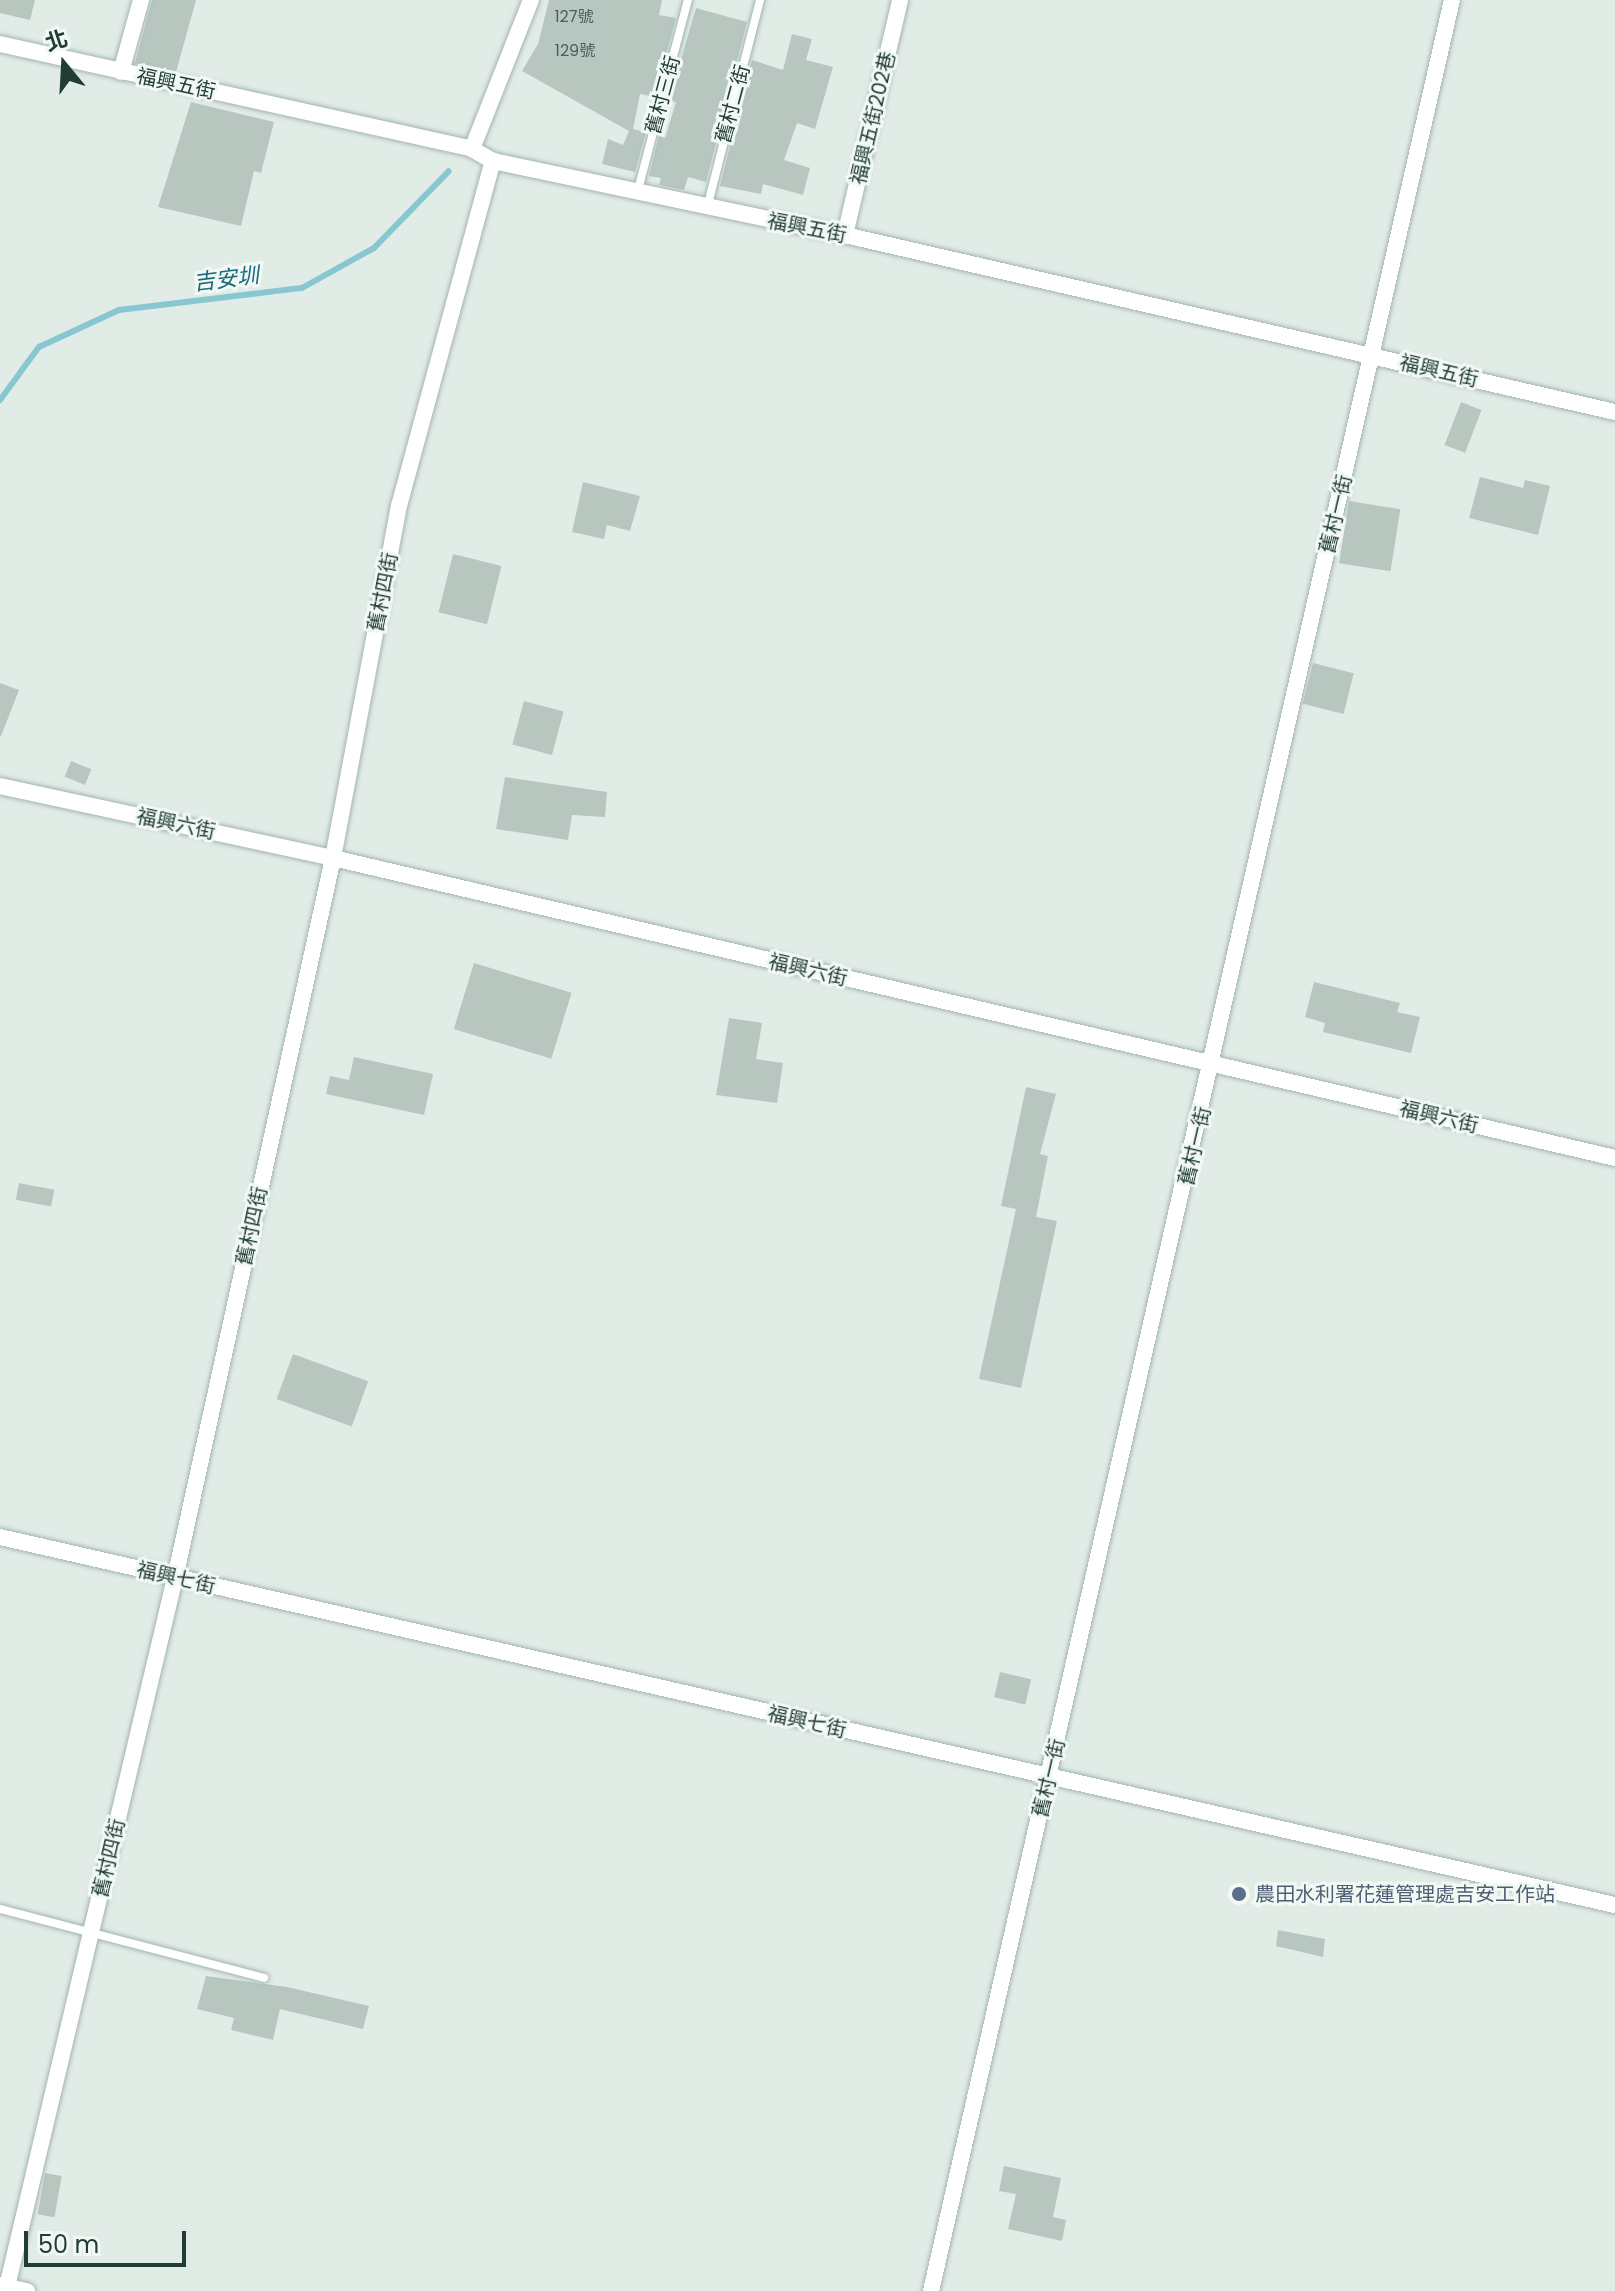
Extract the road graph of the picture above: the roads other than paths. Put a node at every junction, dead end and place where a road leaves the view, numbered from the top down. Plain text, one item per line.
1 (141, 0) edge
2 (531, 0) edge
3 (688, 0) edge
4 (760, 0) edge
5 (900, 0) edge
6 (1452, 0) edge
7 (0, 44) edge
8 (121, 72) junction
9 (472, 149) junction
10 (493, 161) junction
11 (638, 190) junction
12 (706, 209) junction
13 (845, 235) junction
14 (1372, 356) junction
15 (1615, 412) edge
16 (0, 786) edge
17 (333, 858) junction
18 (1213, 1065) junction
19 (1615, 1158) edge
20 (0, 1537) edge
21 (175, 1578) junction
22 (1049, 1777) junction
23 (1615, 1905) edge
24 (0, 1909) edge
25 (92, 1931) junction
26 (264, 1978) dead end
27 (4, 2287) edge
28 (27, 2291) edge
29 (931, 2291) edge

1 - 8 street
2 - 9 street
3 - 11 lane, 舊村三街
4 - 12 lane, 舊村二街
5 - 13 street, 福興五街202巷
6 - 14 street, 舊村一街
7 - 8 street, 福興五街
8 - 9 street, 福興五街
9 - 10 street, 福興五街
10 - 11 street, 福興五街
10 - 17 street, 舊村四街
11 - 12 street, 福興五街
12 - 13 street, 福興五街
13 - 14 street, 福興五街
14 - 15 street, 福興五街
14 - 18 street, 舊村一街
16 - 17 street, 福興六街
17 - 18 street, 福興六街
17 - 21 street, 舊村四街
18 - 19 street, 福興六街
18 - 22 street, 舊村一街
20 - 21 street, 福興七街
21 - 22 street, 福興七街
21 - 25 street, 舊村四街
22 - 23 street, 福興七街
22 - 29 street, 舊村一街
24 - 25 lane
25 - 26 lane
25 - 27 street, 舊村四街
27 - 28 street

